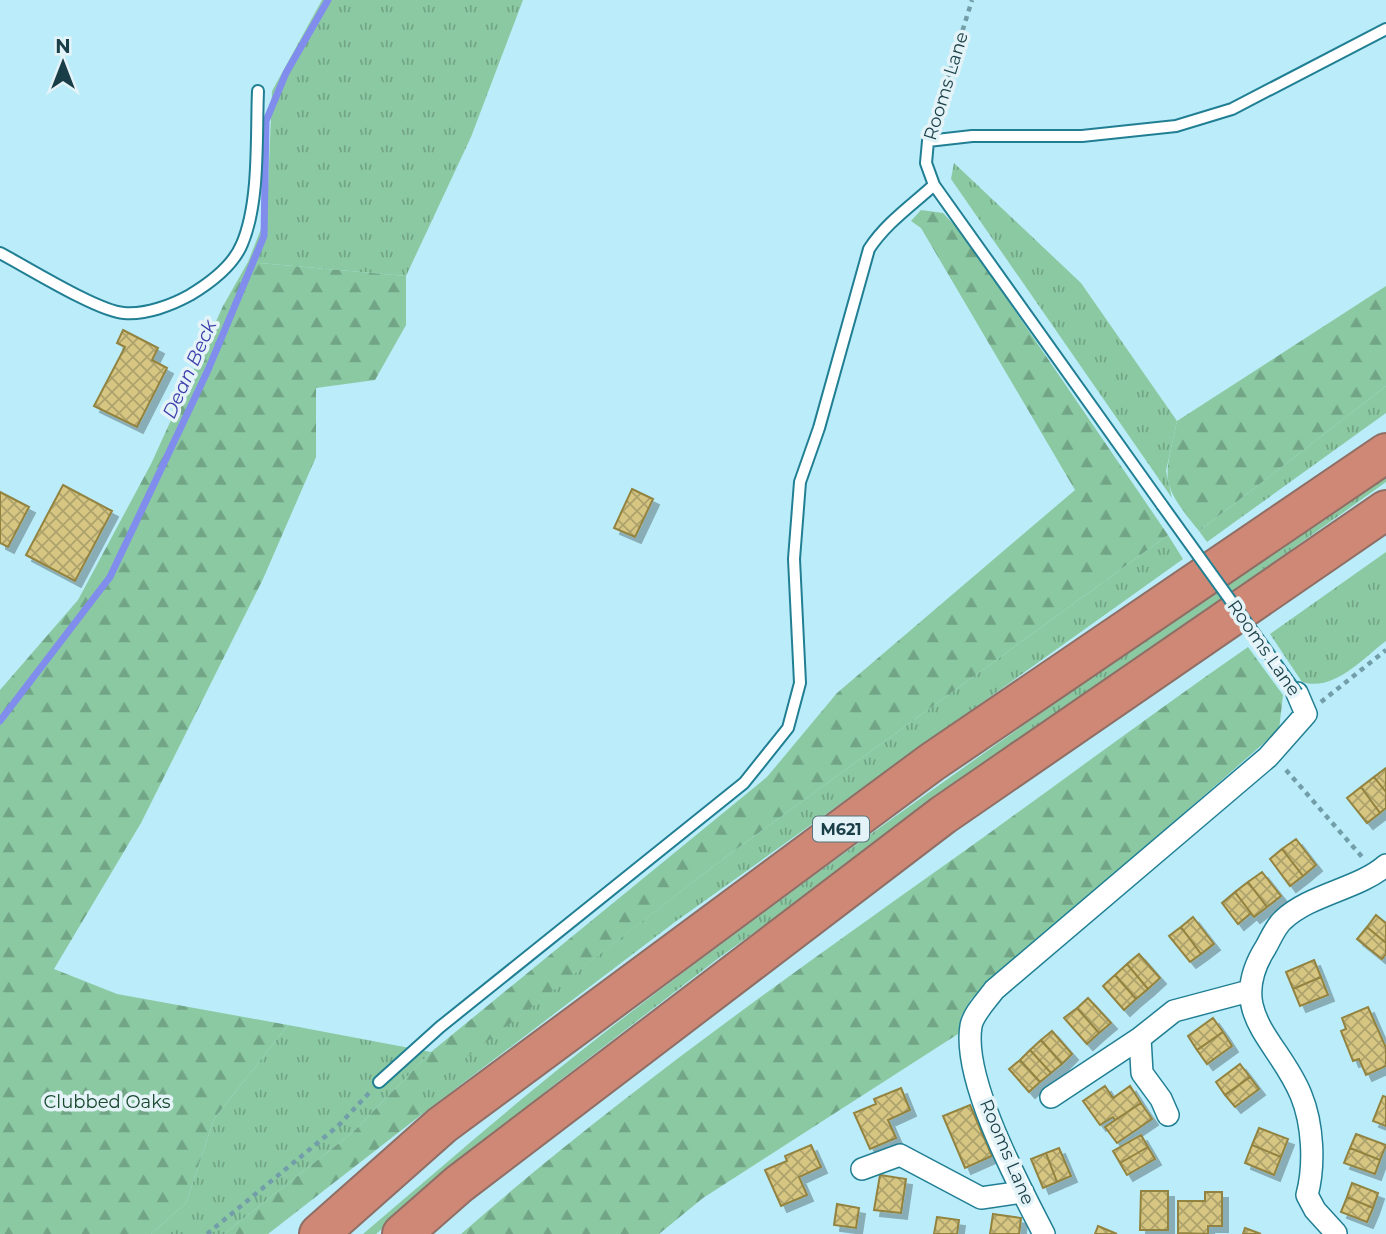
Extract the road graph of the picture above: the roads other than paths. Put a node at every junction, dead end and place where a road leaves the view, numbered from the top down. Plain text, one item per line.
1 (1386, 29) edge
2 (258, 91) dead end
3 (934, 184) junction
4 (0, 253) edge
5 (1386, 453) edge
6 (1386, 510) edge
7 (1297, 693) joint
8 (1381, 869) edge
9 (1249, 991) junction
10 (1140, 1038) junction
11 (379, 1082) road end
12 (1051, 1097) dead end
13 (1168, 1115) dead end
14 (862, 1169) dead end
15 (1023, 1192) junction
16 (319, 1234) edge
17 (402, 1234) edge
18 (1044, 1234) edge
19 (1335, 1234) edge

1 - 3 lane, Rooms Lane
2 - 4 lane
3 - 7 lane, Rooms Lane, bridge
3 - 11 lane
5 - 16 highway, M621
6 - 17 highway, M621
7 - 15 street, Rooms Lane
8 - 9 street
9 - 10 street
9 - 19 street
10 - 12 street
10 - 13 street
14 - 15 street
15 - 18 street, Rooms Lane

